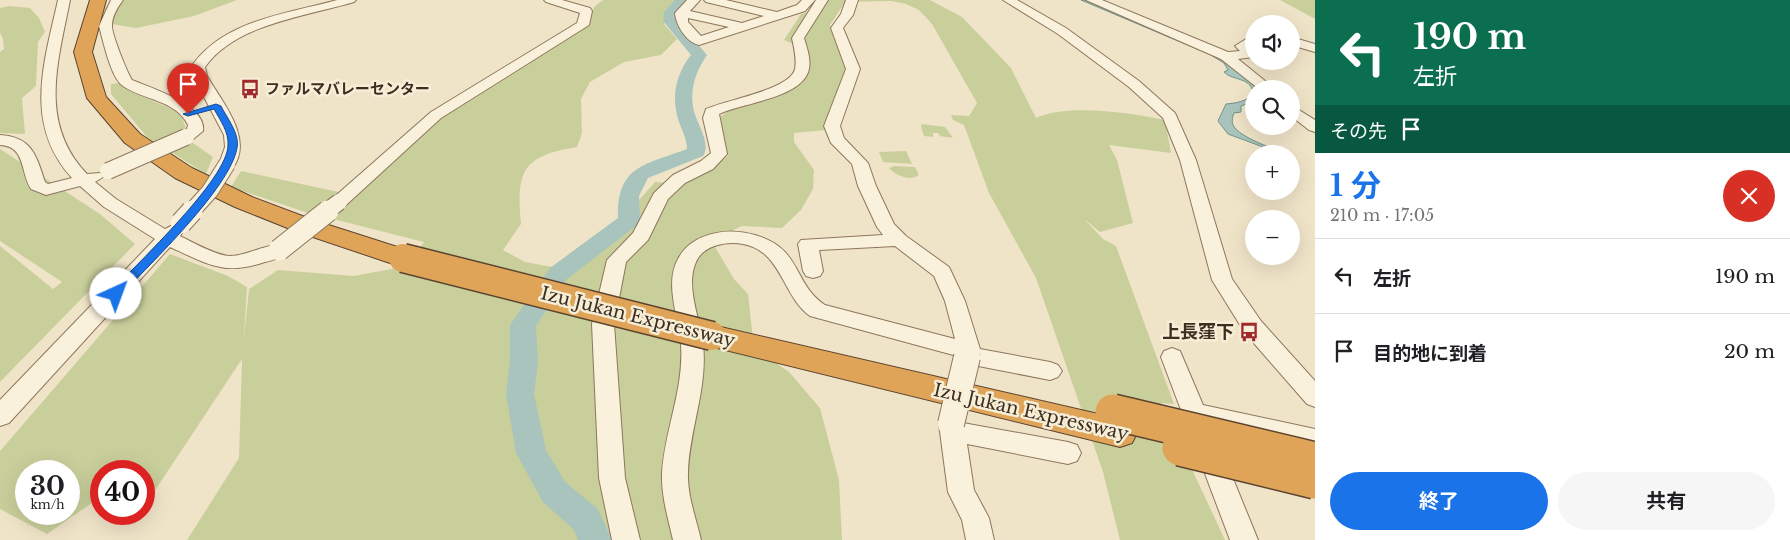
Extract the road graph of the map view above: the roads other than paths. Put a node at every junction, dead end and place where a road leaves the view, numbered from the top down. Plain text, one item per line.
1 (64, 0) edge
2 (98, 0) edge
3 (103, 0) edge
4 (117, 0) edge
5 (350, 0) edge
6 (550, 0) edge
7 (694, 0) edge
8 (710, 0) edge
9 (852, 0) edge
10 (1009, 0) edge
11 (1092, 0) edge
12 (808, 1) edge
13 (681, 13) junction
14 (778, 16) junction
15 (742, 27) junction
16 (1300, 43) edge
17 (1315, 48) edge
18 (1245, 54) edge
19 (1226, 56) junction
20 (1257, 80) edge
21 (216, 106) junction
22 (188, 114) junction
23 (1300, 116) edge
24 (1314, 126) edge
25 (0, 140) edge
26 (85, 181) junction
27 (174, 231) junction
28 (899, 240) junction
29 (407, 252) junction
30 (813, 271) dead end
31 (968, 353) junction
32 (1172, 357) dead end
33 (1050, 371) dead end
34 (1315, 398) edge
35 (1196, 413) junction
36 (0, 416) edge
37 (1116, 422) junction
38 (951, 427) junction
39 (1315, 440) edge
40 (1068, 453) dead end
41 (1315, 460) edge
42 (1315, 481) edge
43 (626, 540) edge
44 (687, 540) edge
45 (980, 540) edge
46 (1244, 540) edge

1 - 26 street
2 - 29 highway, Izu Jukan Expressway
3 - 29 highway, Izu Jukan Expressway
4 - 22 street
5 - 21 street
6 - 27 street, bridge
7 - 13 street
8 - 14 street
9 - 28 street
10 - 34 street
11 - 19 street
12 - 14 street
12 - 43 street
13 - 15 street
13 - 15 street
14 - 15 street
16 - 17 street
18 - 19 street
19 - 20 street
21 - 22 street
21 - 27 street, bridge
22 - 26 street, bridge
23 - 24 street
25 - 26 street
26 - 27 street
27 - 36 street
28 - 30 street
28 - 31 street
29 - 37 highway, Izu Jukan Expressway, bridge
31 - 33 street
31 - 38 street, bridge
31 - 44 street
32 - 35 street
35 - 39 street
35 - 46 street
37 - 41 highway, Izu Jukan Expressway, bridge
37 - 42 highway, Izu Jukan Expressway, bridge
38 - 40 street
38 - 45 street

